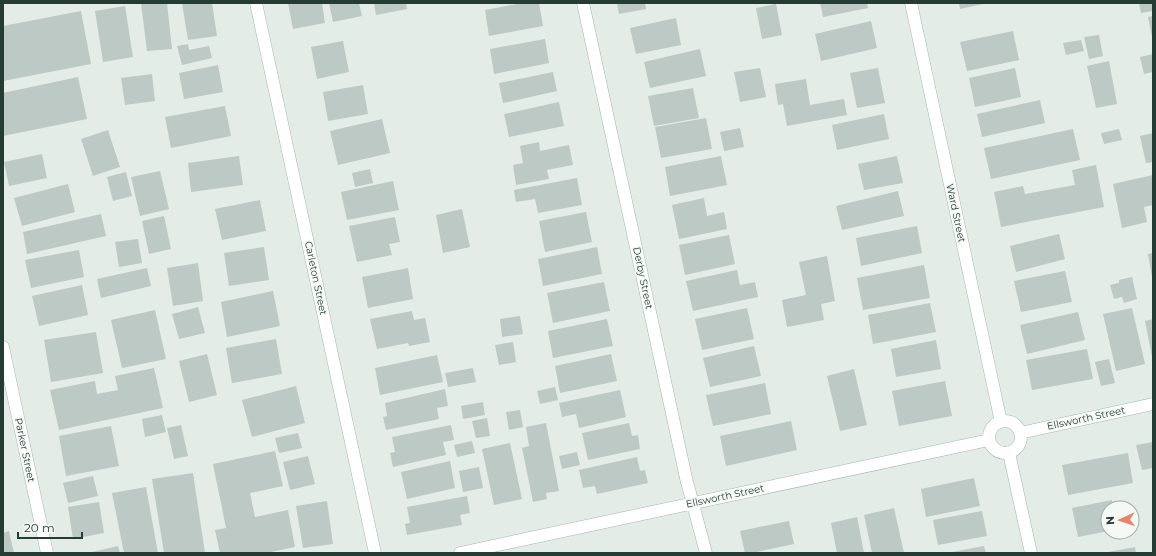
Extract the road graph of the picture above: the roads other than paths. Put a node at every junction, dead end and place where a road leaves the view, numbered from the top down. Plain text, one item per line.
1 (256, 3) edge
2 (583, 3) edge
3 (910, 3) edge
4 (3, 347) edge
5 (1153, 404) edge
6 (1001, 422) junction
7 (1020, 433) junction
8 (990, 440) junction
9 (1009, 453) junction
10 (693, 503) junction
11 (47, 553) edge
12 (375, 553) edge
13 (460, 553) edge
14 (706, 553) edge
15 (1031, 553) edge

1 - 12 street, Carleton Street
2 - 10 street, Derby Street
3 - 6 street, Ward Street
4 - 11 street, Parker Street
5 - 7 street, Ellsworth Street
6 - 7 street
6 - 8 street
7 - 9 street
8 - 9 street
8 - 10 street, Ellsworth Street
9 - 15 street
10 - 13 street, Ellsworth Street
10 - 14 street, Derby Street

